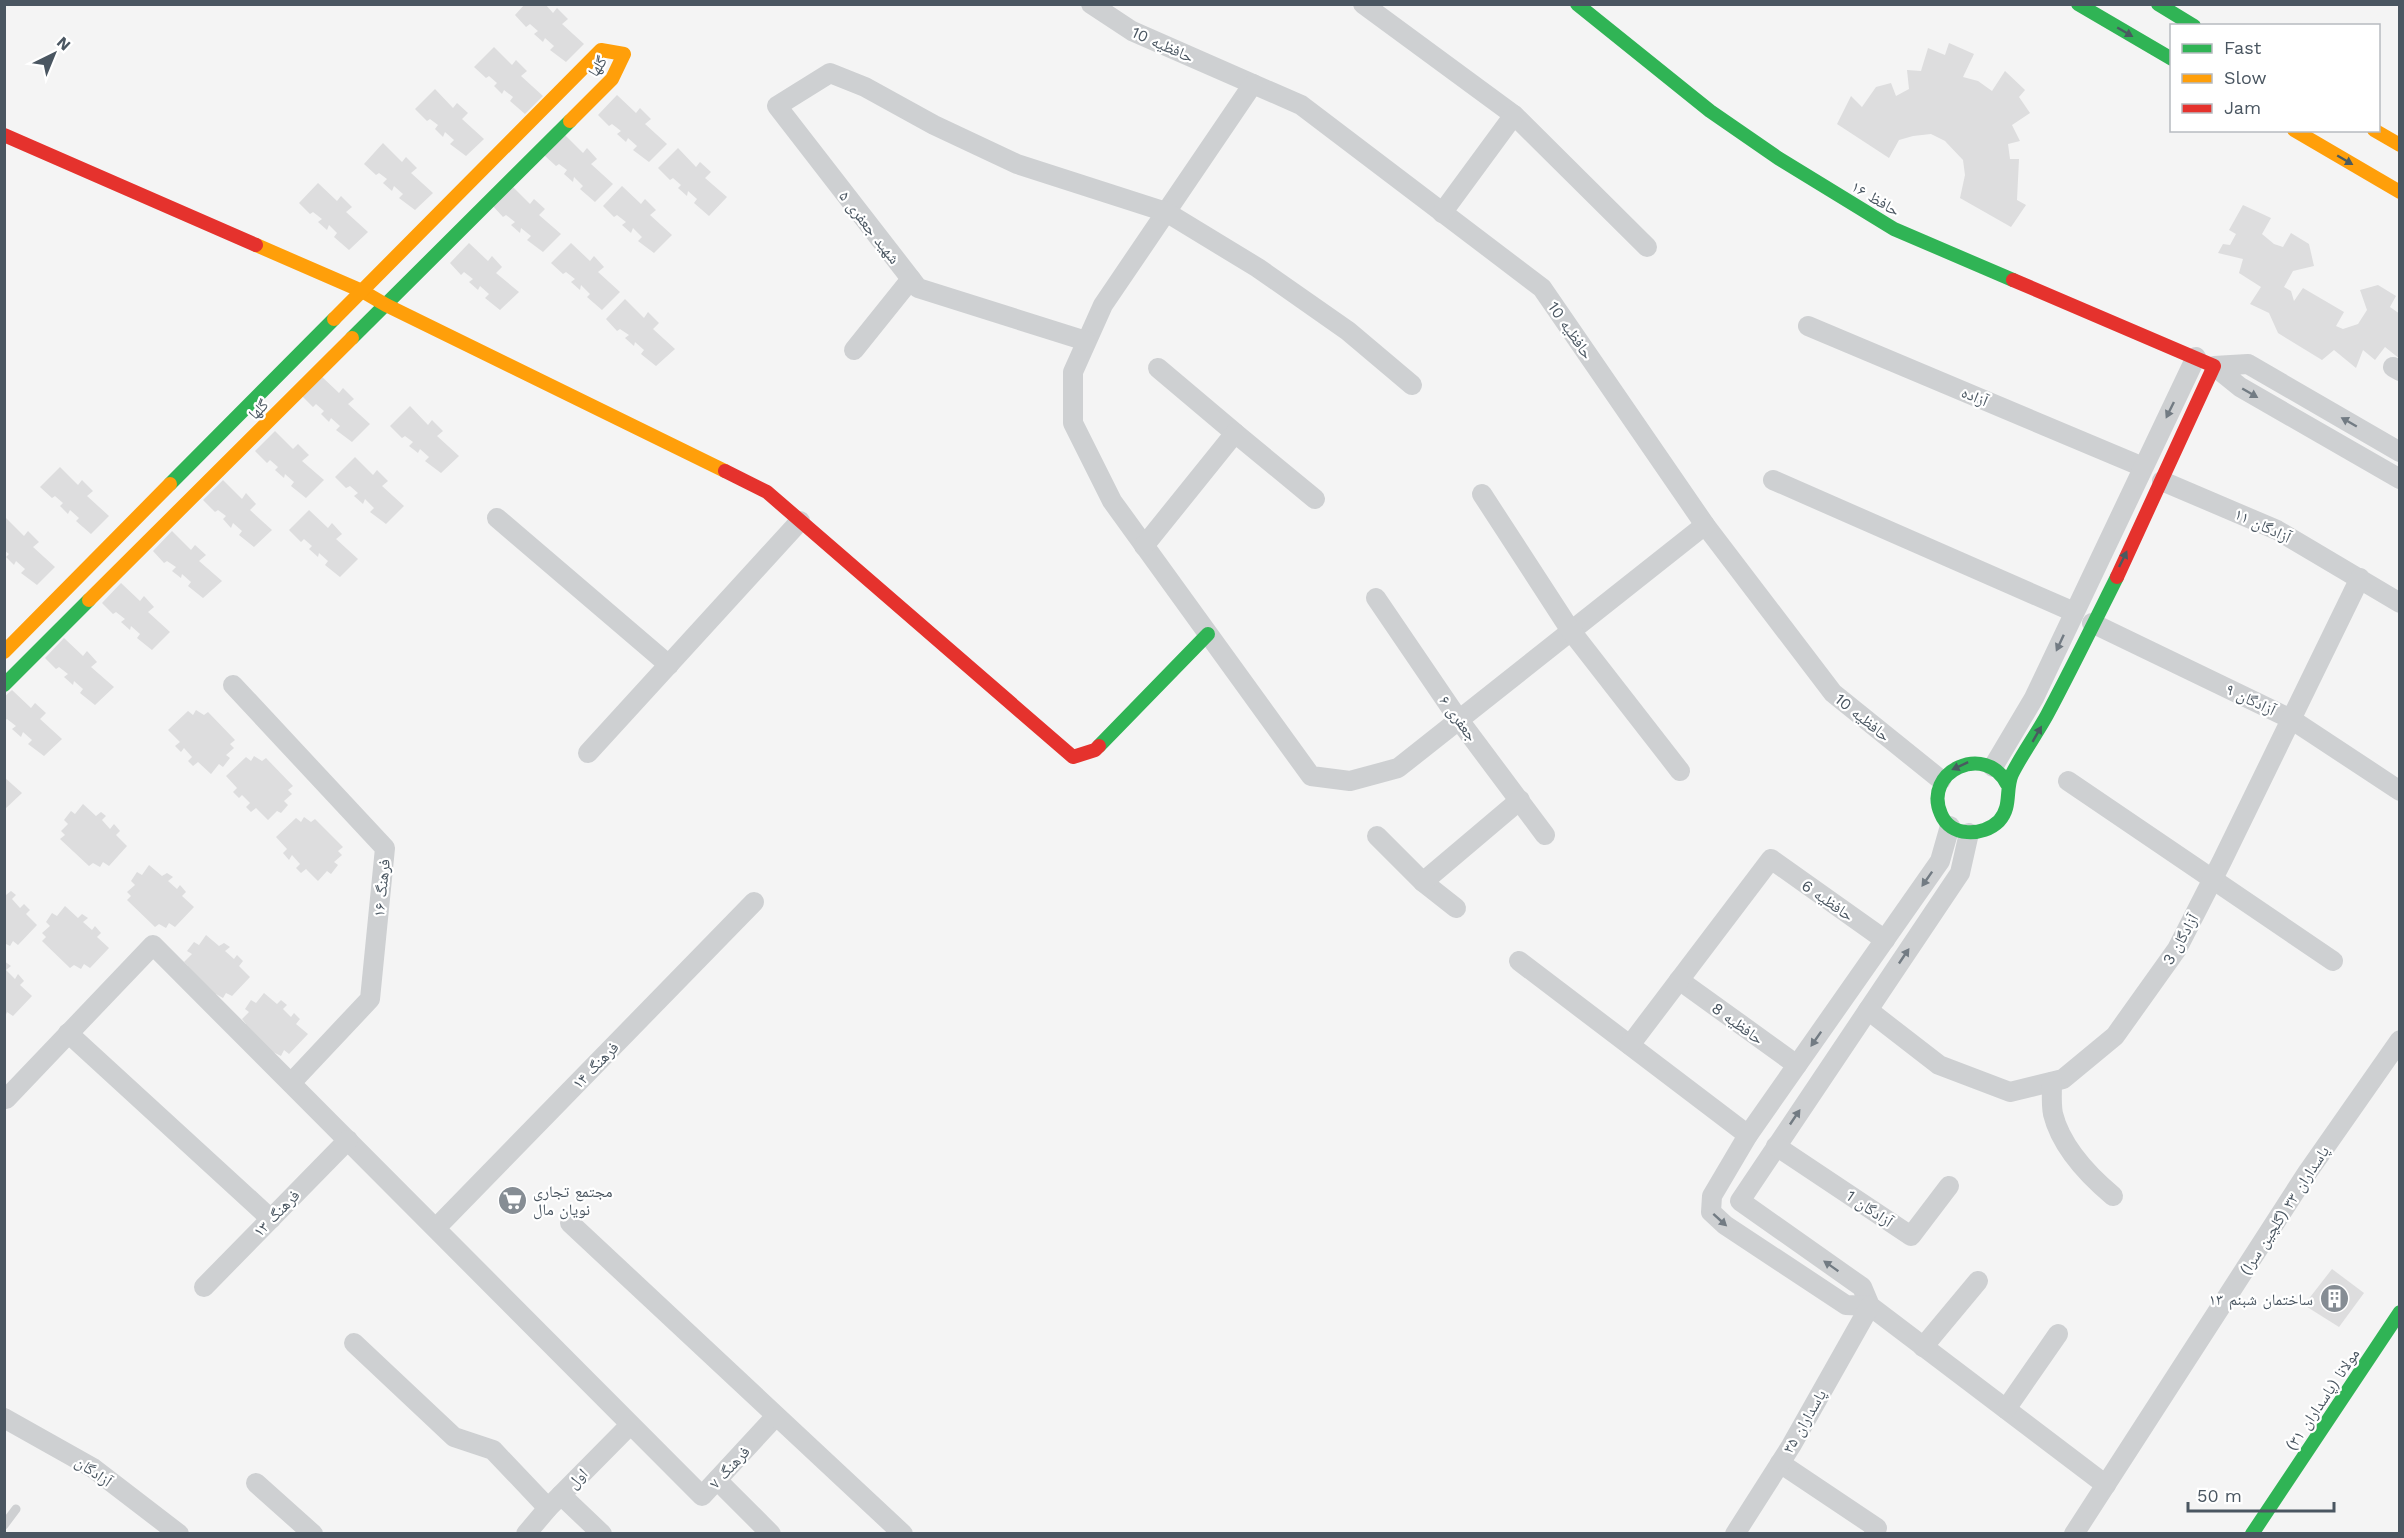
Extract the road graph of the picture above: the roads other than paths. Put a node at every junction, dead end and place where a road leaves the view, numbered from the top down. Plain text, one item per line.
1 (1091, 4) edge
2 (1363, 4) edge
3 (1577, 4) edge
4 (2078, 4) edge
5 (2158, 4) edge
6 (1113, 11) edge
7 (2191, 24) edge
8 (2170, 58) edge
9 (1254, 84) junction
10 (1514, 115) junction
11 (2298, 132) edge
12 (2377, 132) edge
13 (4, 135) edge
14 (2400, 146) edge
15 (2400, 192) edge
16 (1166, 212) junction
17 (1442, 213) junction
18 (1647, 248) dead end
19 (911, 279) junction
20 (362, 291) junction
21 (386, 304) junction
22 (1808, 326) dead end
23 (1086, 341) junction
24 (854, 350) dead end
25 (2196, 357) junction
26 (2214, 366) junction
27 (1158, 368) dead end
28 (1412, 385) dead end
29 (1235, 433) junction
30 (2400, 452) edge
31 (2143, 467) junction
32 (2400, 479) edge
33 (1773, 480) dead end
34 (2162, 480) junction
35 (1482, 494) dead end
36 (1315, 499) dead end
37 (497, 518) dead end
38 (800, 521) junction
39 (1705, 525) junction
40 (1144, 546) junction
41 (2360, 578) junction
42 (1376, 598) dead end
43 (2400, 603) edge
44 (2074, 612) junction
45 (2092, 623) junction
46 (1571, 631) junction
47 (1208, 634) junction
48 (4, 652) edge
49 (669, 665) junction
50 (4, 685) edge
51 (233, 685) dead end
52 (2291, 719) junction
53 (1459, 720) junction
54 (588, 753) dead end
55 (1993, 767) junction
56 (1680, 771) dead end
57 (1941, 780) junction
58 (2068, 781) dead end
59 (2007, 784) junction
60 (2400, 791) edge
61 (1520, 800) junction
62 (1950, 826) junction
63 (1969, 833) junction
64 (1545, 835) dead end
65 (1377, 836) dead end
66 (2213, 879) junction
67 (1423, 882) junction
68 (754, 903) dead end
69 (1456, 908) dead end
70 (1886, 940) junction
71 (1519, 961) dead end
72 (2333, 962) dead end
73 (1679, 980) junction
74 (1868, 1010) junction
75 (68, 1033) junction
76 (2400, 1040) edge
77 (1630, 1045) junction
78 (1797, 1065) junction
79 (2052, 1082) junction
80 (291, 1083) junction
81 (6, 1099) edge
82 (1748, 1135) junction
83 (348, 1140) junction
84 (1776, 1146) junction
85 (1949, 1186) dead end
86 (2113, 1196) dead end
87 (271, 1219) junction
88 (570, 1223) dead end
89 (436, 1228) junction
90 (1978, 1281) dead end
91 (204, 1287) dead end
92 (1870, 1306) junction
93 (2400, 1312) edge
94 (2058, 1334) dead end
95 (354, 1343) dead end
96 (1923, 1347) junction
97 (2006, 1409) junction
98 (776, 1416) junction
99 (4, 1418) edge
100 (630, 1425) junction
101 (1780, 1463) junction
102 (717, 1480) junction
103 (256, 1483) dead end
104 (2106, 1485) junction
105 (555, 1501) junction
106 (16, 1509) dead end
107 (4, 1525) edge
108 (178, 1533) edge
109 (314, 1533) edge
110 (526, 1533) edge
111 (602, 1533) edge
112 (771, 1533) edge
113 (903, 1533) edge
114 (1735, 1533) edge
115 (1874, 1533) edge
116 (2074, 1533) edge
117 (2252, 1533) edge

1 - 6 street, حافظیه 10
2 - 10 street
3 - 25 street, حافظ ۱۶
4 -> 8 street
5 - 7 street
6 - 9 street, حافظیه 10
9 - 16 street
9 - 17 street, حافظیه 10
10 - 17 street
10 - 18 street
11 -> 15 street
12 - 14 street
13 - 20 street
16 - 19 street, شهید جعفری ۵
16 - 23 street
16 - 28 street
17 - 39 street, حافظیه 10
19 - 23 street, شهید جعفری ۵
19 - 24 street
20 - 21 street
20 - 21 street, گلها
20 - 48 street, گلها
21 - 38 street
21 - 50 street, گلها
22 - 31 street, آزاده
23 - 40 street
25 - 26 street, حافظ ۱۶
25 -> 31 street
30 -> 26 street
26 -> 32 street
26 - 34 street
27 - 29 street
29 - 36 street
29 - 40 street
31 - 44 street
33 - 44 street
34 - 41 street, آزادگان ۱۱
45 -> 34 street
35 - 46 street
37 - 49 street
38 - 47 street
38 - 49 street
39 - 46 street
39 - 57 street, حافظیه 10
40 - 47 street
41 - 43 street, آزادگان ۱۱
41 - 52 street, آزادگان 3
42 - 53 street, جعفری ۶
44 -> 55 street
45 - 52 street, آزادگان ۹
59 -> 45 street
46 - 53 street
46 - 56 street
47 - 53 street
49 - 54 street
51 - 80 street, فرهنگ ۱۶
52 - 60 street, آزادگان ۹
52 - 66 street, آزادگان 3
53 - 61 street, جعفری ۶
55 -> 57 street
55 - 59 street
57 - 62 street
58 - 66 street
59 - 63 street
61 - 64 street, جعفری ۶
61 - 67 street
62 - 63 street
62 -> 70 street
74 -> 63 street
65 - 67 street
66 - 72 street
66 - 79 street, آزادگان 3
67 - 69 street
68 - 89 street, فرهنگ ۱۴
70 - 73 street, حافظیه 6
70 -> 78 street
71 - 77 street
73 - 77 street
73 - 78 street, حافظیه 8
74 - 79 street, آزادگان 3
84 -> 74 street
75 - 80 street
75 - 81 street
75 - 87 street
76 - 104 street, پاسداران ۳۳ (گلچین سرا)
77 - 82 street
78 - 82 street
79 - 86 street
80 - 83 street
82 -> 92 street
83 - 87 street, فرهنگ ۱۳
83 - 89 street
84 - 85 street, آزادگان 1
92 -> 84 street
87 - 91 street, فرهنگ ۱۳
88 - 98 street
89 - 100 street
90 - 96 street
92 - 96 street
92 - 101 street, پاسداران ۳۵
93 - 117 street, مولانا (پاسداران ۳۱)
94 - 97 street
95 - 105 street
96 - 97 street
97 - 104 street
98 - 102 street, فرهنگ ۷
98 - 113 street
99 - 108 street, آزادگان
100 - 102 street, فرهنگ ۷
100 - 105 street, اول
101 - 114 street, پاسداران ۳۵
101 - 115 street
102 - 112 street
103 - 109 street
104 - 116 street, پاسداران ۳۳ (گلچین سرا)
105 - 110 street, اول
105 - 111 street
106 - 107 lane

